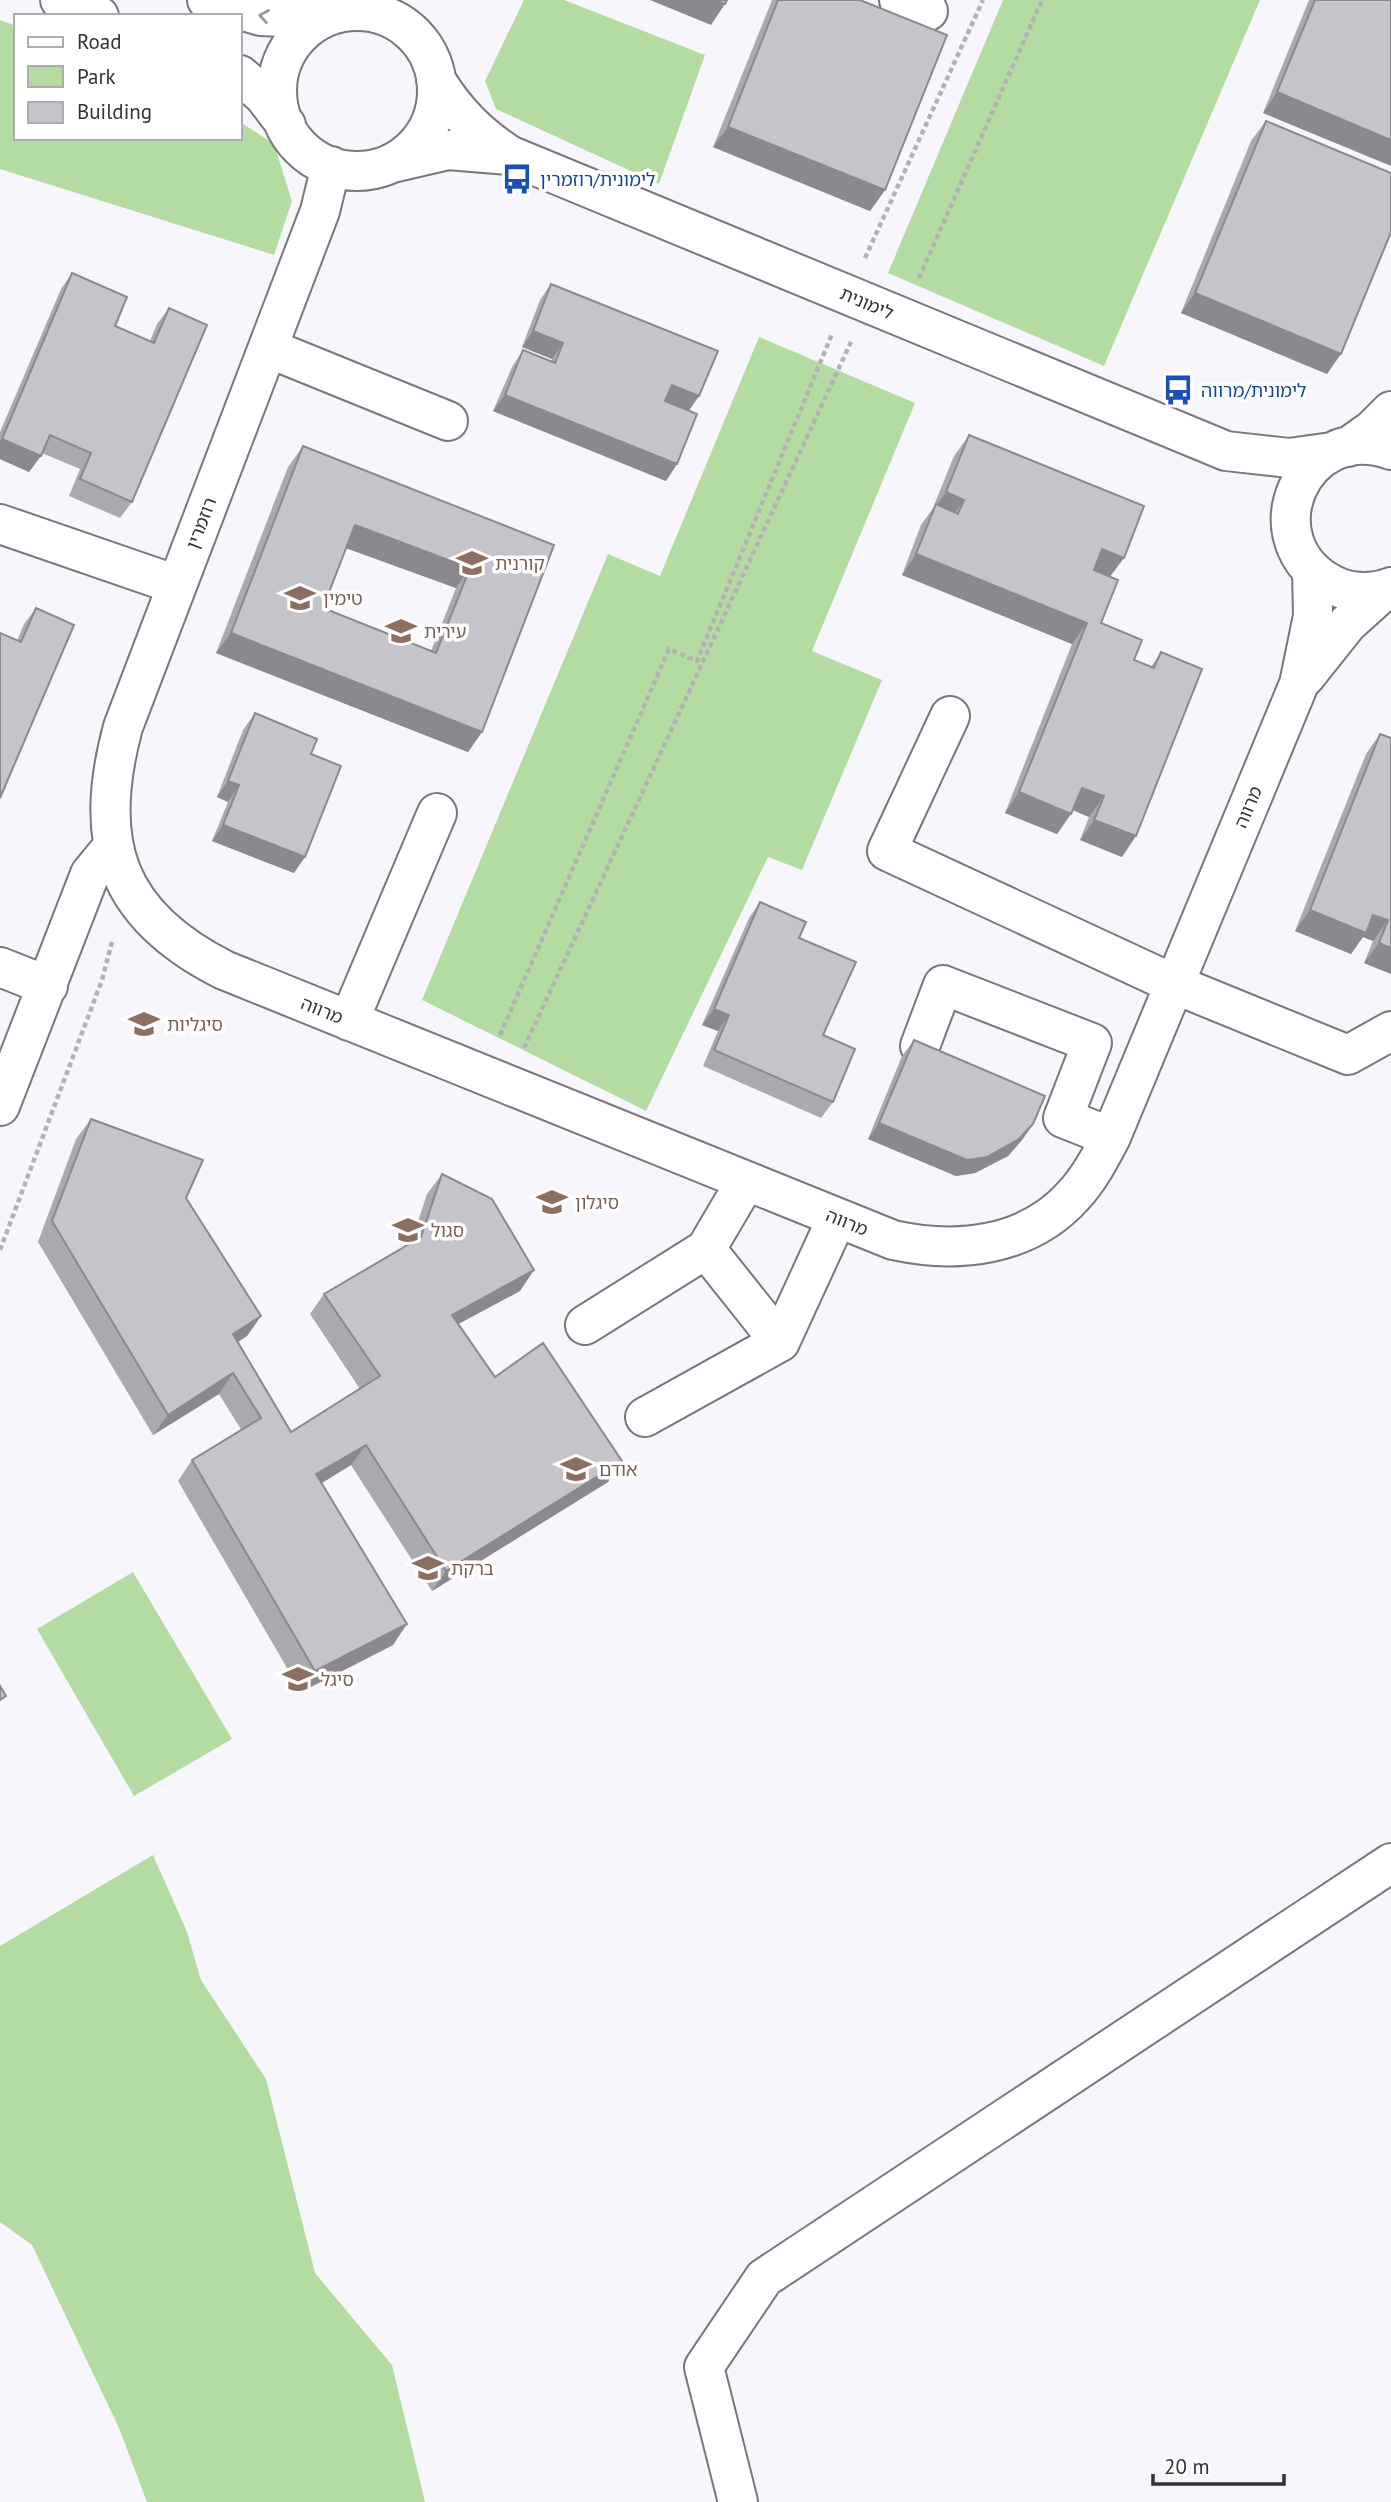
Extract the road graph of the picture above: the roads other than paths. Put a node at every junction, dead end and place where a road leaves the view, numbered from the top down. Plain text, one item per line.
1 (60, 0) edge
2 (207, 0) edge
3 (400, 10) edge
4 (94, 14) edge
5 (322, 19) junction
6 (242, 77) edge
7 (436, 80) junction
8 (286, 126) junction
9 (509, 155) junction
10 (393, 163) junction
11 (331, 166) junction
12 (268, 348) junction
13 (1391, 411) edge
14 (448, 421) dead end
15 (1340, 450) junction
16 (1391, 450) edge
17 (1226, 452) junction
18 (0, 524) edge
19 (1291, 528) junction
20 (1312, 570) junction
21 (177, 585) junction
22 (1388, 588) edge
23 (1299, 684) junction
24 (950, 716) dead end
25 (437, 813) dead end
26 (113, 846) junction
27 (127, 883) joint
28 (0, 967) edge
29 (1174, 984) junction
30 (48, 986) junction
31 (349, 1021) junction
32 (1391, 1031) edge
33 (920, 1046) edge
34 (0, 1106) edge
35 (1111, 1137) junction
36 (746, 1181) junction
37 (837, 1218) junction
38 (706, 1249) junction
39 (585, 1325) dead end
40 (780, 1342) junction
41 (645, 1417) dead end
42 (1391, 1863) edge
43 (738, 2502) edge

1 - 4 street
5 -> 2 street
3 - 5 street
3 - 7 street
5 - 8 street
6 - 8 street
7 - 9 street, לימונית
7 - 10 street
8 - 11 street
9 - 10 street, לימונית
9 - 17 street, לימונית
10 - 11 street
11 - 12 street, רוזמרין
12 - 14 street
12 - 21 street, רוזמרין
13 - 15 street
15 - 16 street, לימונית
15 - 17 street, לימונית
15 - 19 street
17 - 19 street, לימונית
18 - 21 street
19 - 20 street, לימונית
20 - 22 street
20 - 23 street, מרווה
21 - 26 street, רוזמרין
22 - 23 street, מרווה
23 - 29 street, מרווה
24 - 29 street
25 - 31 street
26 - 27 street, רוזמרין
26 - 30 street
27 - 31 street, מרווה
28 - 30 street
29 - 32 street
29 - 35 street, מרווה
30 - 34 street
31 - 36 street, מרווה
33 - 35 street
35 - 37 street, מרווה
36 - 37 street, מרווה
36 - 38 street
37 - 40 street
38 - 39 street
38 - 40 street
40 - 41 street
42 - 43 street

